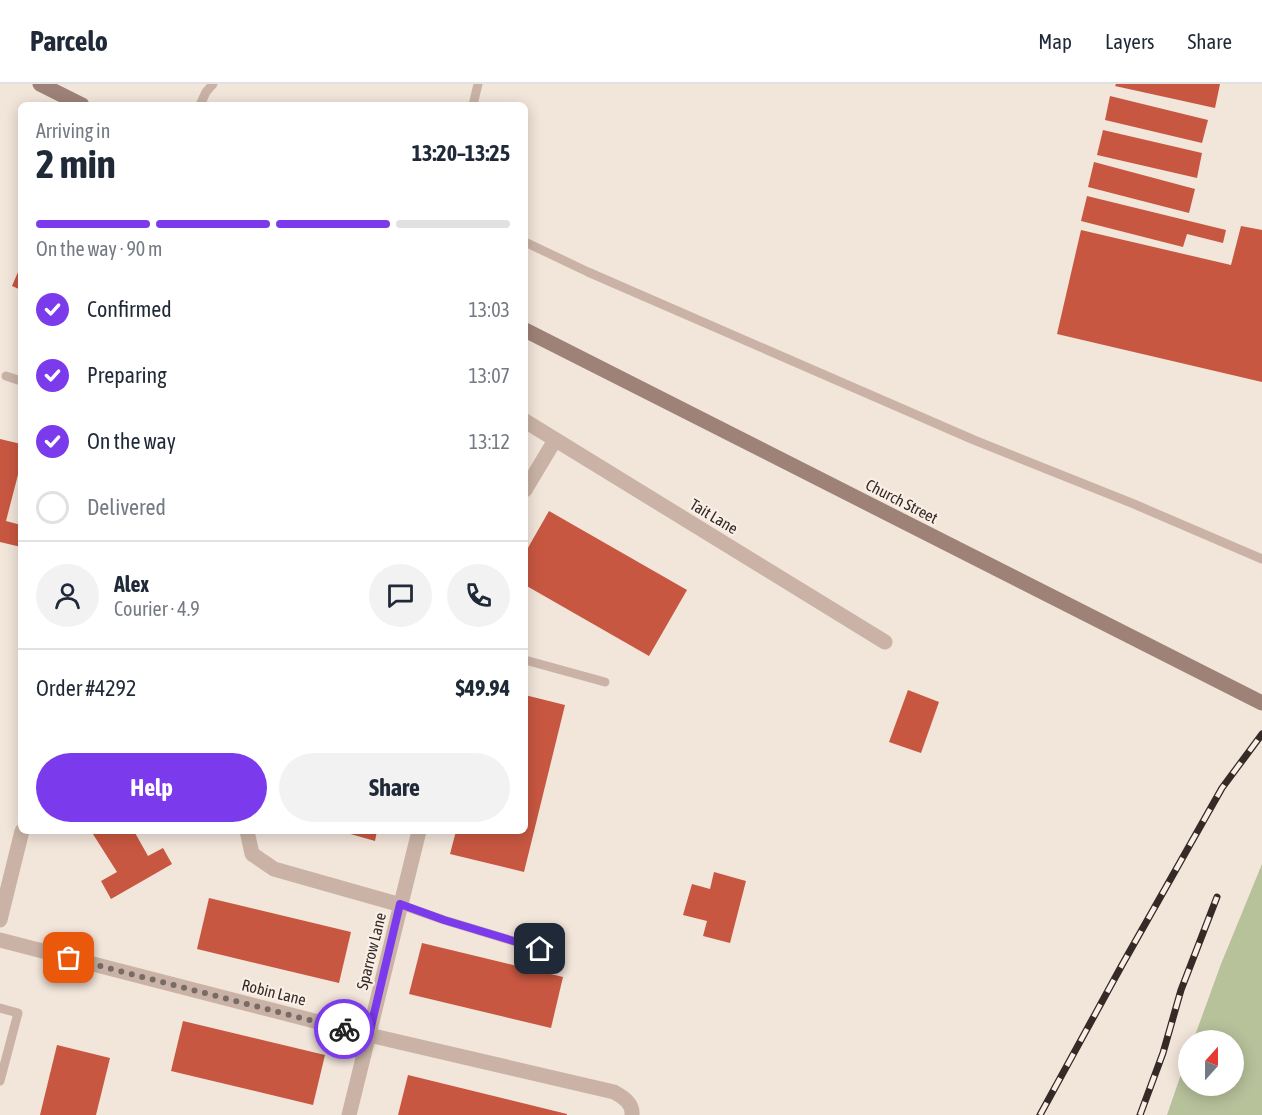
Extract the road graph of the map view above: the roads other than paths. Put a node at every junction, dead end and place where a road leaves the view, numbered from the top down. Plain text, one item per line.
1 (40, 84) edge
2 (213, 84) edge
3 (478, 84) edge
4 (76, 102) edge
5 (201, 102) edge
6 (474, 102) edge
7 (528, 244) edge
8 (528, 332) edge
9 (6, 376) dead end
10 (18, 380) edge
11 (528, 422) edge
12 (555, 440) junction
13 (528, 485) edge
14 (1262, 559) edge
15 (885, 642) dead end
16 (528, 661) edge
17 (605, 682) dead end
18 (1255, 700) edge
19 (21, 834) edge
20 (249, 834) edge
21 (418, 834) edge
22 (400, 904) junction
23 (0, 920) edge
24 (0, 940) edge
25 (540, 949) dead end
26 (0, 1008) edge
27 (369, 1035) junction
28 (0, 1081) edge
29 (349, 1115) edge
30 (632, 1115) edge

1 - 4 main road
2 - 5 lane
3 - 6 lane
7 - 14 lane
8 - 18 main road, Church Street
9 - 10 lane
11 - 12 street, Tait Lane
12 - 13 street
12 - 15 street, Tait Lane
16 - 17 lane
19 - 23 street
20 - 22 street
21 - 22 street, Sparrow Lane
22 - 25 lane
22 - 27 street, Sparrow Lane
24 - 27 street, Robin Lane
26 - 28 lane
27 - 29 street, Sparrow Lane
27 - 30 street, Robin Lane

